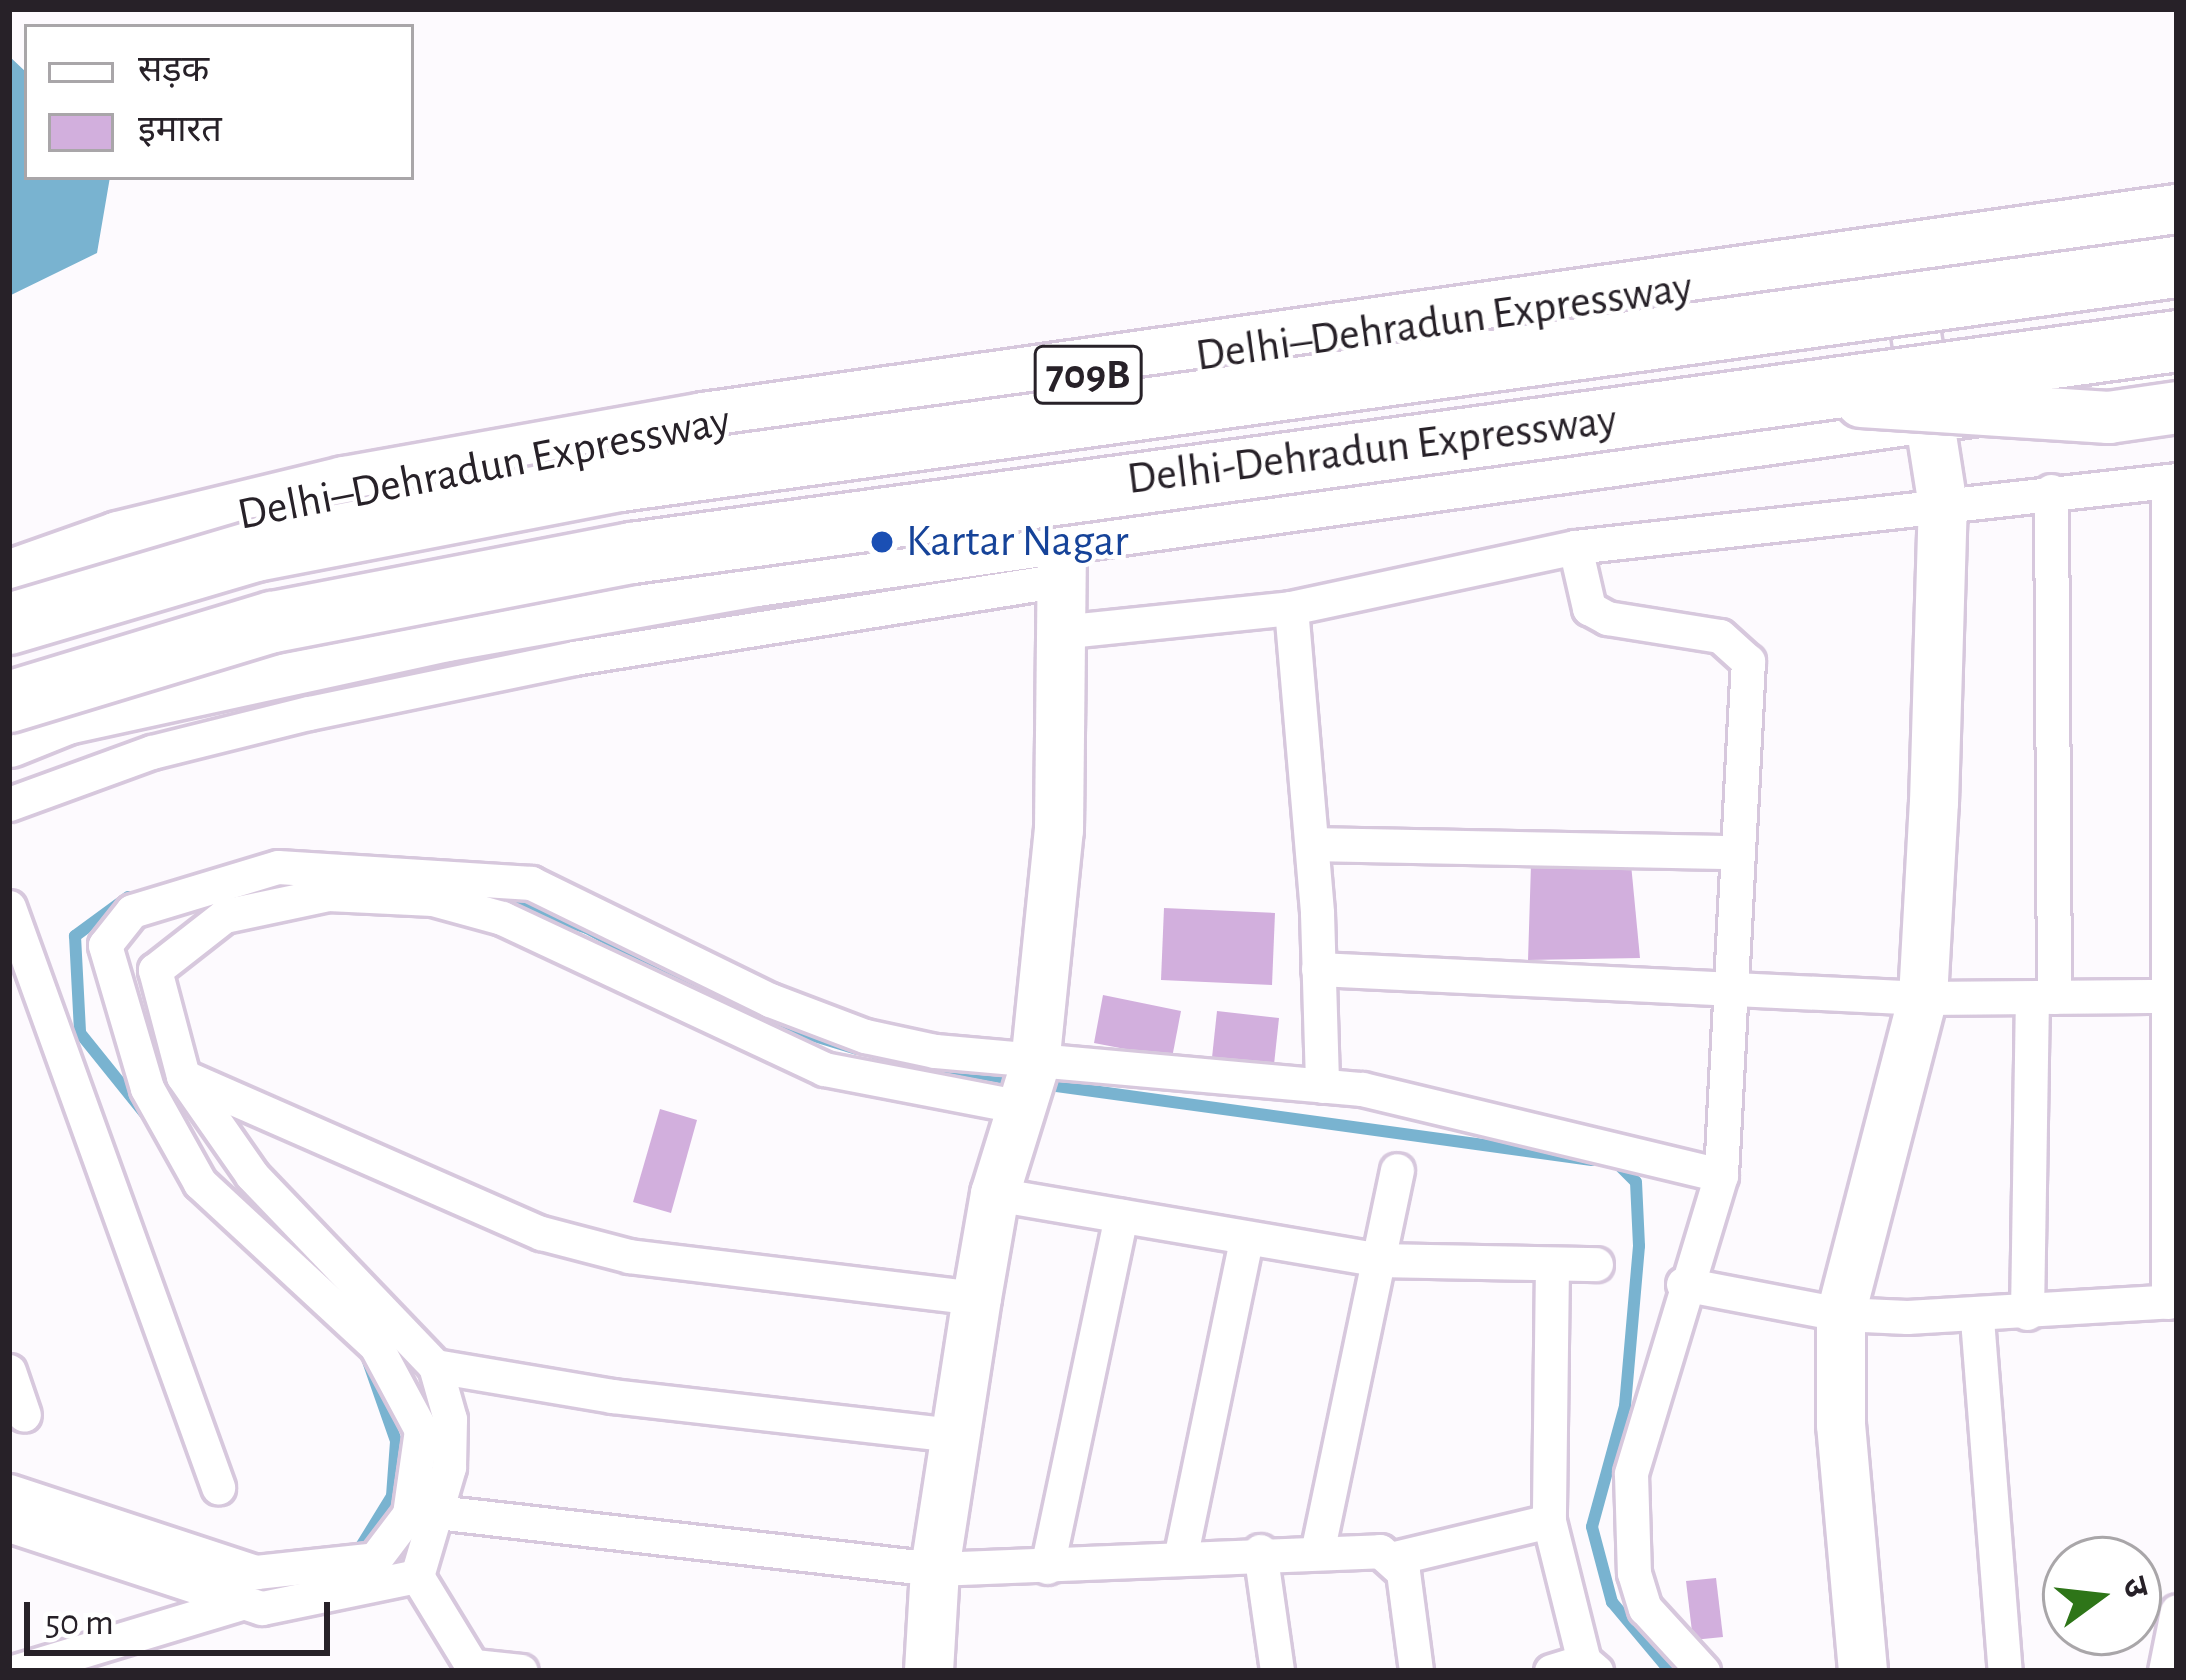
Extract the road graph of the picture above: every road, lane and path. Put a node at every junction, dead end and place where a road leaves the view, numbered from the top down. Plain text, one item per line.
1 (2177, 215) edge
2 (1904, 252) junction
3 (2177, 267) edge
4 (2177, 341) edge
5 (2177, 377) edge
6 (1789, 397) junction
7 (2177, 407) edge
8 (1928, 413) junction
9 (2172, 481) edge
10 (2051, 491) junction
11 (1943, 506) junction
12 (1575, 547) junction
13 (1062, 559) junction
14 (9, 580) edge
15 (1292, 608) junction
16 (9, 624) edge
17 (1060, 632) junction
18 (9, 702) edge
19 (9, 737) edge
20 (9, 804) edge
21 (1313, 844) junction
22 (1733, 852) junction
23 (9, 907) edge
24 (1318, 969) junction
25 (1734, 984) junction
26 (2175, 996) edge
27 (1923, 998) junction
28 (2043, 998) junction
29 (183, 1076) junction
30 (1030, 1084) junction
31 (1322, 1086) junction
32 (1397, 1170) dead end
33 (1721, 1174) junction
34 (995, 1194) junction
35 (1120, 1216) junction
36 (1246, 1239) junction
37 (1380, 1260) junction
38 (1552, 1264) junction
39 (1596, 1264) dead end
40 (1683, 1284) junction
41 (976, 1298) junction
42 (2173, 1302) edge
43 (2027, 1313) junction
44 (1841, 1314) junction
45 (1977, 1319) junction
46 (435, 1366) junction
47 (9, 1371) edge
48 (24, 1415) dead end
49 (956, 1435) junction
50 (218, 1487) dead end
51 (9, 1492) edge
52 (437, 1512) junction
53 (1549, 1521) junction
54 (9, 1525) edge
55 (1318, 1549) junction
56 (1260, 1551) junction
57 (1180, 1554) junction
58 (1394, 1558) junction
59 (1047, 1567) junction
60 (935, 1569) junction
61 (416, 1576) junction
62 (244, 1603) junction
63 (2177, 1611) edge
64 (1590, 1666) edge
65 (475, 1669) edge
66 (1413, 1670) edge
67 (16, 1671) edge
68 (521, 1671) edge
69 (929, 1671) edge
70 (1277, 1671) edge
71 (1551, 1671) edge
72 (1703, 1671) edge
73 (1862, 1671) edge
74 (2005, 1671) edge
75 (2165, 1671) edge

1 - 2 highway, Delhi–Dehradun Expressway / 709B
2 - 8 street
2 - 14 highway, Delhi–Dehradun Expressway / 709B
3 - 16 highway, Delhi-Dehradun Expressway, bridge
4 - 6 highway, Delhi-Dehradun Expressway, bridge
5 - 8 highway
6 - 7 main road, bridge
6 - 18 highway, Delhi-Dehradun Expressway, bridge
8 - 11 street
8 - 13 highway
9 - 10 street
9 - 26 street
10 - 11 street
10 - 28 street
11 - 12 street
11 - 27 street
12 - 15 street
12 - 22 street
13 - 17 street
13 - 19 highway
13 - 20 street
15 - 17 street
15 - 21 street
17 - 30 street
21 - 22 street
21 - 24 street
22 - 25 street
23 - 50 street
24 - 25 street
24 - 31 street
25 - 27 street
25 - 33 street
26 - 28 street
26 - 42 street
27 - 28 street
27 - 44 street
28 - 43 street
29 - 30 street
29 - 41 street
29 - 46 street
30 - 31 street
30 - 34 street
30 - 51 street
31 - 33 street
32 - 37 street
33 - 40 street
34 - 35 street
34 - 41 street
35 - 36 street
35 - 59 street
36 - 37 street
36 - 57 street
37 - 38 street
37 - 55 street
38 - 39 street
38 - 53 street
40 - 44 street
40 - 72 street
41 - 49 street
42 - 43 street
43 - 45 street
44 - 45 street
44 - 73 street
45 - 74 street
46 - 49 street
46 - 52 street
47 - 48 street
49 - 60 street
52 - 60 street
52 - 61 street
53 - 58 street
53 - 64 street
54 - 62 street
55 - 56 street
55 - 58 street
56 - 57 street
56 - 70 street
57 - 59 street
58 - 66 street
59 - 60 street
60 - 69 street
61 - 62 street
61 - 65 street
62 - 67 street
63 - 75 street
64 - 71 street
65 - 68 street

